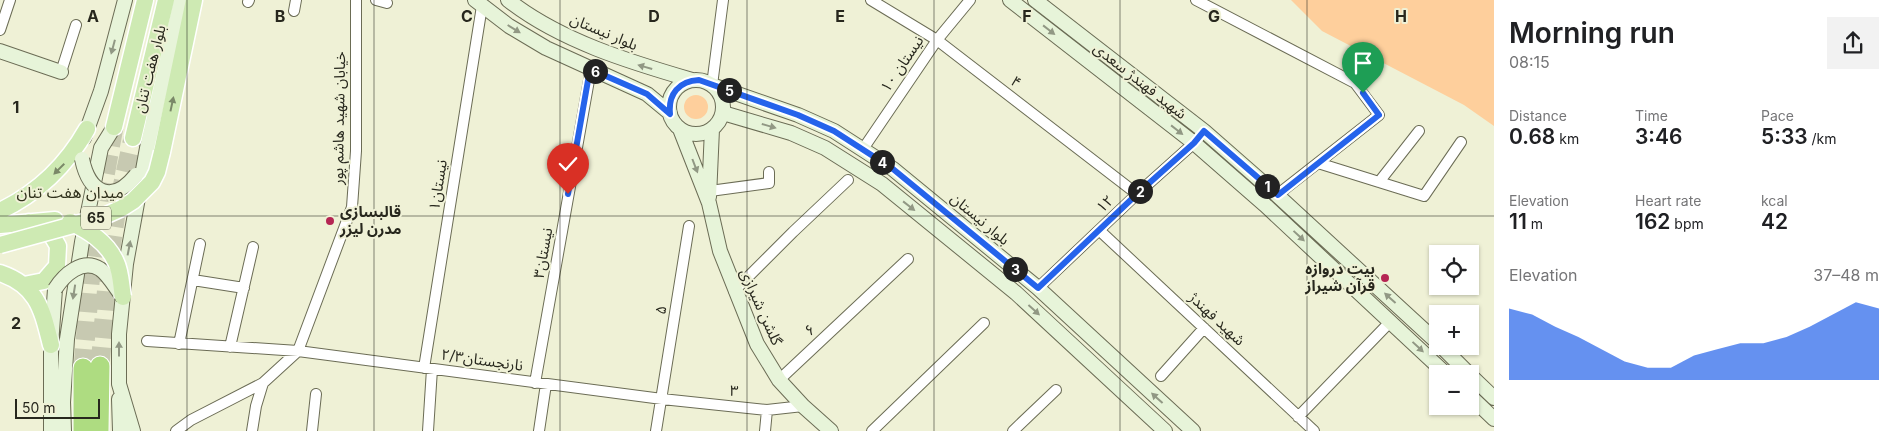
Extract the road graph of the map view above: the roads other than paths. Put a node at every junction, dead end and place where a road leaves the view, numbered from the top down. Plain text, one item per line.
1 (10, 0) edge
2 (125, 0) edge
3 (145, 0) edge
4 (166, 0) edge
5 (181, 0) edge
6 (194, 0) edge
7 (356, 0) edge
8 (376, 0) edge
9 (508, 0) edge
10 (723, 0) edge
11 (871, 0) edge
12 (970, 0) edge
13 (1010, 0) edge
14 (1035, 0) edge
15 (1196, 0) edge
16 (387, 3) dead end
17 (479, 3) edge
18 (76, 25) dead end
19 (0, 30) edge
20 (937, 40) junction
21 (0, 51) edge
22 (590, 69) junction
23 (61, 72) joint
24 (692, 80) junction
25 (712, 85) junction
26 (723, 113) junction
27 (670, 114) junction
28 (114, 127) joint
29 (87, 129) junction
30 (680, 129) junction
31 (712, 129) junction
32 (1204, 131) junction
33 (1419, 131) dead end
34 (133, 138) tunnel mouth
35 (1461, 142) dead end
36 (1194, 143) junction
37 (862, 149) junction
38 (154, 150) junction
39 (1318, 163) junction
40 (768, 172) dead end
41 (848, 180) dead end
42 (1379, 182) junction
43 (1137, 194) junction
44 (1278, 195) junction
45 (709, 197) junction
46 (0, 211) edge
47 (29, 222) junction
48 (0, 226) edge
49 (690, 226) dead end
50 (1099, 230) junction
51 (200, 244) dead end
52 (0, 245) edge
53 (253, 247) dead end
54 (908, 259) dead end
55 (0, 273) edge
56 (193, 280) junction
57 (24, 285) junction
58 (244, 288) junction
59 (1038, 288) junction
60 (734, 291) junction
61 (123, 297) junction
62 (1391, 321) junction
63 (984, 322) dead end
64 (1204, 328) junction
65 (1429, 335) edge
66 (148, 341) dead end
67 (179, 344) junction
68 (51, 345) junction
69 (230, 347) junction
70 (298, 351) junction
71 (1450, 355) edge
72 (1437, 365) edge
73 (1460, 365) edge
74 (428, 368) junction
75 (1161, 376) dead end
76 (779, 380) junction
77 (535, 382) junction
78 (262, 383) junction
79 (1479, 383) edge
80 (546, 384) junction
81 (1056, 390) dead end
82 (316, 394) dead end
83 (1494, 398) edge
84 (662, 399) junction
85 (1479, 405) edge
86 (803, 406) junction
87 (767, 410) junction
88 (1298, 417) junction
89 (1494, 419) edge
90 (130, 430) edge
91 (51, 431) edge
92 (64, 431) edge
93 (84, 431) edge
94 (99, 431) edge
95 (176, 431) edge
96 (252, 431) edge
97 (312, 431) edge
98 (428, 431) edge
99 (539, 431) edge
100 (656, 431) edge
101 (765, 431) edge
102 (831, 431) edge
103 (872, 431) edge
104 (1014, 431) edge
105 (1165, 431) edge
106 (1193, 431) edge
107 (1314, 431) edge

1 - 19 street
2 -> 29 main road
3 - 28 main road, بلوار هفت تنان
4 - 34 main road, بلوار هفت تنان
5 - 38 main road
38 -> 6 main road, 65
7 - 70 street, خیابان شهید هاشم پور
8 - 16 street
24 -> 9 main road, بلوار نیستان
10 - 25 street
11 - 20 street, ۴
12 - 20 street, نیستان ۱۰
13 -> 36 main road, شهید فهندژ سعدی
14 - 32 main road, شهید فهندژ سعدی
15 - 39 street
17 -> 22 main road
17 - 74 street, ۱نیستان
18 - 23 street
20 - 37 street, نیستان ۱۰
20 - 43 street, ۴
21 - 23 main road
22 - 27 main road
22 - 77 street, ۳نیستان
24 - 25 main road
24 - 27 main road
25 - 26 main road
25 - 37 main road, بلوار نیستان
26 - 31 main road
26 -> 105 main road
27 - 30 main road
28 -> 92 main road
29 - 38 main road, bridge
29 -> 46 main road
30 - 31 main road
30 -> 45 main road, گلشن شیرازی
31 - 45 main road, گلشن شیرازی
32 - 36 street, ۱۲
32 - 44 main road, شهید فهندژ سعدی
33 - 42 street
35 - 42 street
36 - 43 street, ۱۲
36 -> 62 main road, شهید فهندژ سعدی
37 - 59 main road, بلوار نیستان
38 - 52 main road, 65, bridge
61 -> 38 main road
39 - 42 street
39 - 44 street
40 - 45 street
41 - 60 street
43 - 50 street, ۱۲
65 -> 44 main road, شهید فهندژ سعدی
45 - 60 main road, گلشن شیرازی
47 - 48 main road
47 - 57 main road
47 - 61 main road, bridge
49 - 84 street, ۵
50 - 59 street, ۱۲
50 - 64 street, شهید فهندژ
51 - 56 street
53 - 58 street
54 - 76 street, ۶
55 - 57 main road
56 - 58 street
56 - 67 street
57 - 68 main road
58 - 69 street
106 -> 59 main road, بلوار نیستان
60 - 76 main road, گلشن شیرازی
61 - 68 main road, bridge
90 -> 61 main road
62 -> 72 main road, شهید فهندژ سعدی
62 - 88 street
63 - 103 street
64 - 75 street
64 - 88 street, شهید فهندژ
66 - 67 street, ۲/۳نارنجستان
67 - 69 street, ۲/۳نارنجستان
68 - 91 main road
69 - 70 street, ۲/۳نارنجستان
70 - 74 street, ۲/۳نارنجستان
70 - 78 street, خیابان شهید هاشم پور
71 - 73 main road
74 - 77 street, ۲/۳نارنجستان
74 - 98 street, ۱نیستان
76 - 86 main road, گلشن شیرازی
77 - 80 street, ۲/۳نارنجستان
78 - 95 street, خیابان شهید هاشم پور
78 - 96 street
79 - 83 main road
80 - 84 street, ۲/۳نارنجستان
80 - 99 street
81 - 104 street
82 - 97 street
84 - 87 street, ۳
84 - 100 street, ۵
85 - 89 main road
86 - 87 street, ۳
86 - 102 main road, گلشن شیرازی
87 - 101 street
88 - 107 street, شهید فهندژ
93 - 94 highway

